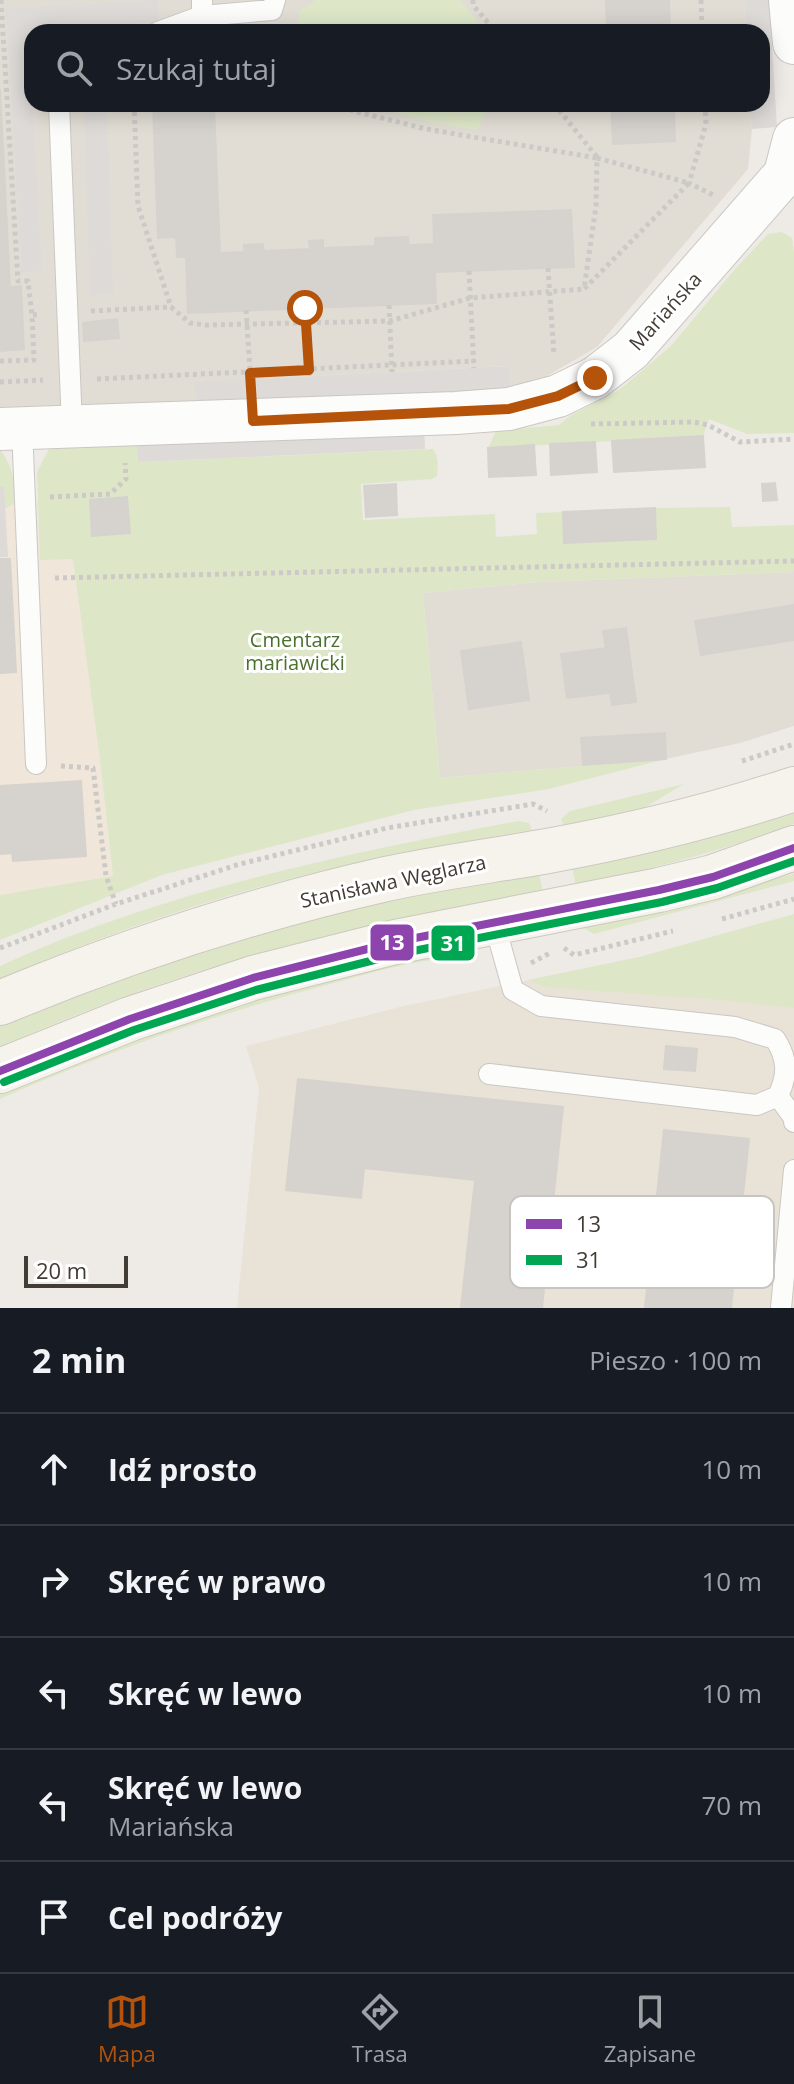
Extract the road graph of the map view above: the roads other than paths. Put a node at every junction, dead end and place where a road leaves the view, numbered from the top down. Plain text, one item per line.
1 (275, 0) edge
2 (790, 0) edge
3 (202, 8) edge
4 (173, 24) edge
5 (794, 43) edge
6 (59, 112) edge
7 (791, 169) edge
8 (72, 427) junction
9 (11, 428) edge
10 (36, 764) road end
11 (794, 789) edge
12 (794, 848) edge
13 (494, 922) junction
14 (0, 1003) edge
15 (0, 1071) edge
16 (489, 1074) dead end
17 (778, 1096) junction
18 (794, 1122) edge
19 (794, 1170) edge
20 (781, 1308) edge

1 - 3 lane
2 - 5 street
3 - 4 lane
6 - 8 lane
7 - 8 street, Mariańska
8 - 9 street, Mariańska
9 - 10 lane
11 - 14 street, Stanisława Węglarza
12 - 13 street
13 - 15 street
13 - 17 lane
16 - 17 lane
17 - 18 lane
19 - 20 lane

